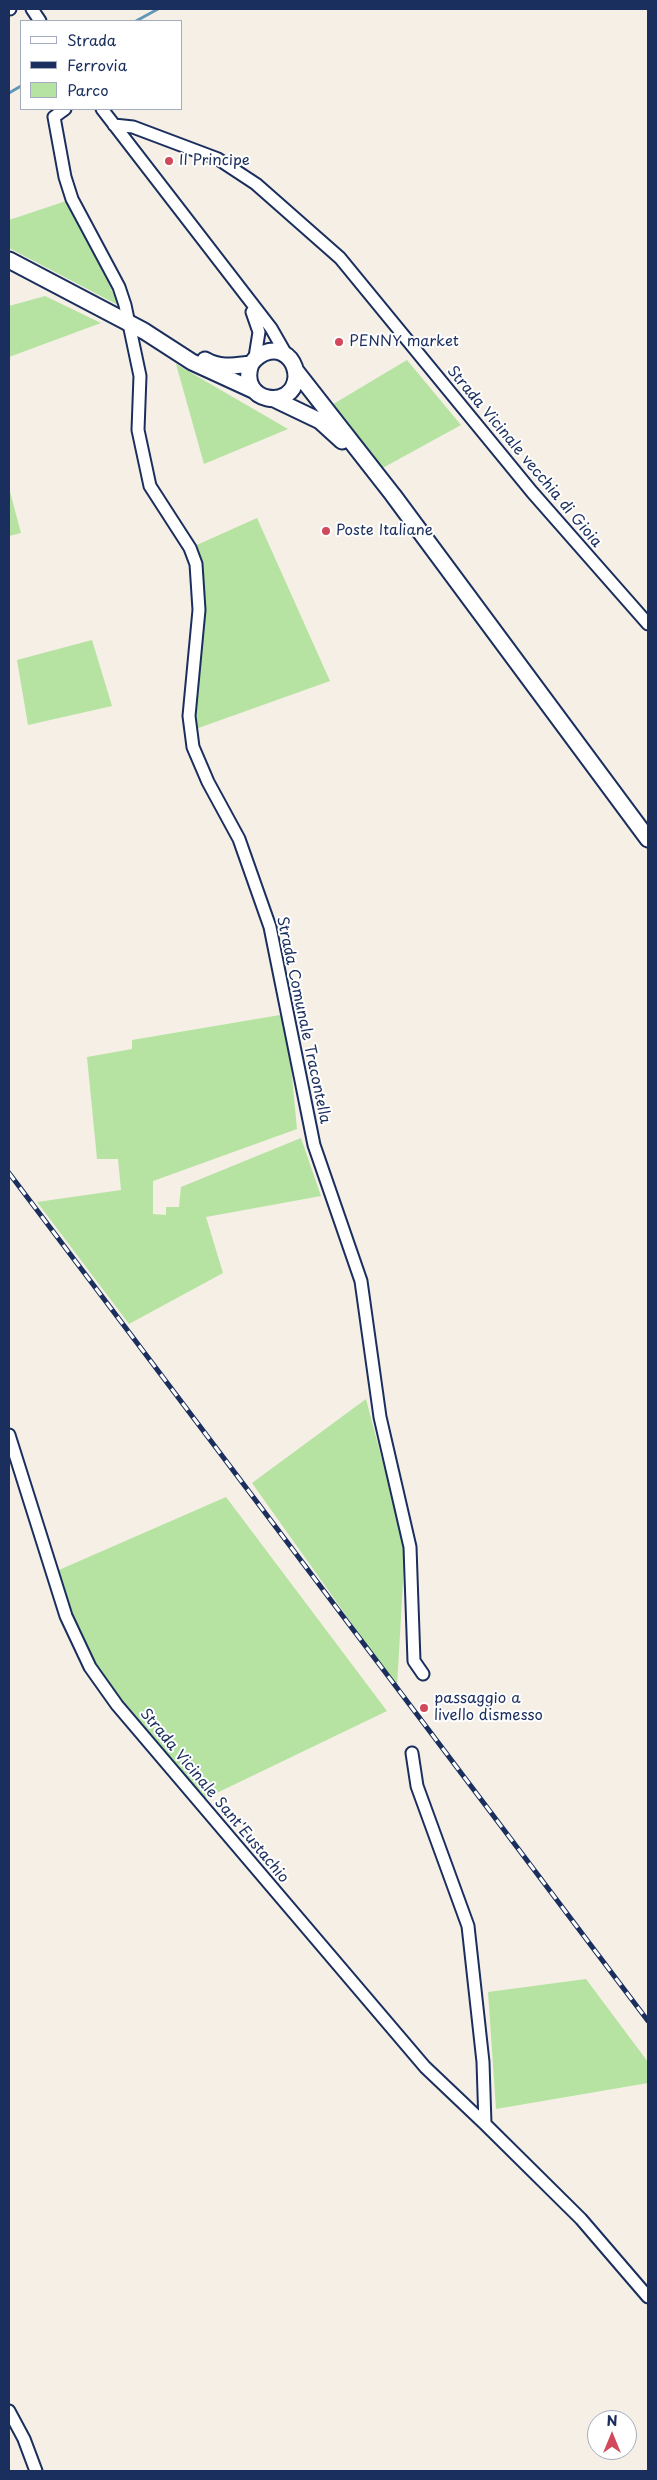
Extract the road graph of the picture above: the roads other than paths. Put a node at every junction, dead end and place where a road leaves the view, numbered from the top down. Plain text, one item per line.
1 (32, 9) edge
2 (39, 20) edge
3 (64, 110) edge
4 (103, 110) edge
5 (114, 124) junction
6 (9, 260) edge
7 (245, 296) junction
8 (128, 323) junction
9 (144, 331) junction
10 (287, 356) junction
11 (253, 360) junction
12 (296, 371) junction
13 (253, 390) junction
14 (274, 399) junction
15 (393, 495) junction
16 (648, 624) edge
17 (648, 839) edge
18 (9, 1435) edge
19 (423, 1674) dead end
20 (412, 1753) dead end
21 (485, 2124) junction
22 (648, 2297) edge
23 (9, 2411) edge
24 (36, 2471) edge

1 - 2 street
3 - 8 street, Strada Comunale Tracontella
4 - 5 street
5 - 7 street
5 - 16 street, Strada Vicinale vecchia di Gioia
6 - 8 main road
7 - 10 street
7 - 11 street
8 - 9 main road
8 - 19 street, Strada Comunale Tracontella
9 - 11 main road
9 - 13 main road
10 - 11 main road
10 - 12 main road
11 - 13 main road
12 - 14 main road
12 - 15 main road
13 - 14 main road
14 - 15 main road
15 - 17 main road
18 - 21 street, Strada Vicinale Sant'Eustachio
20 - 21 street
21 - 22 street, Strada Vicinale Sant'Eustachio
23 - 24 street

